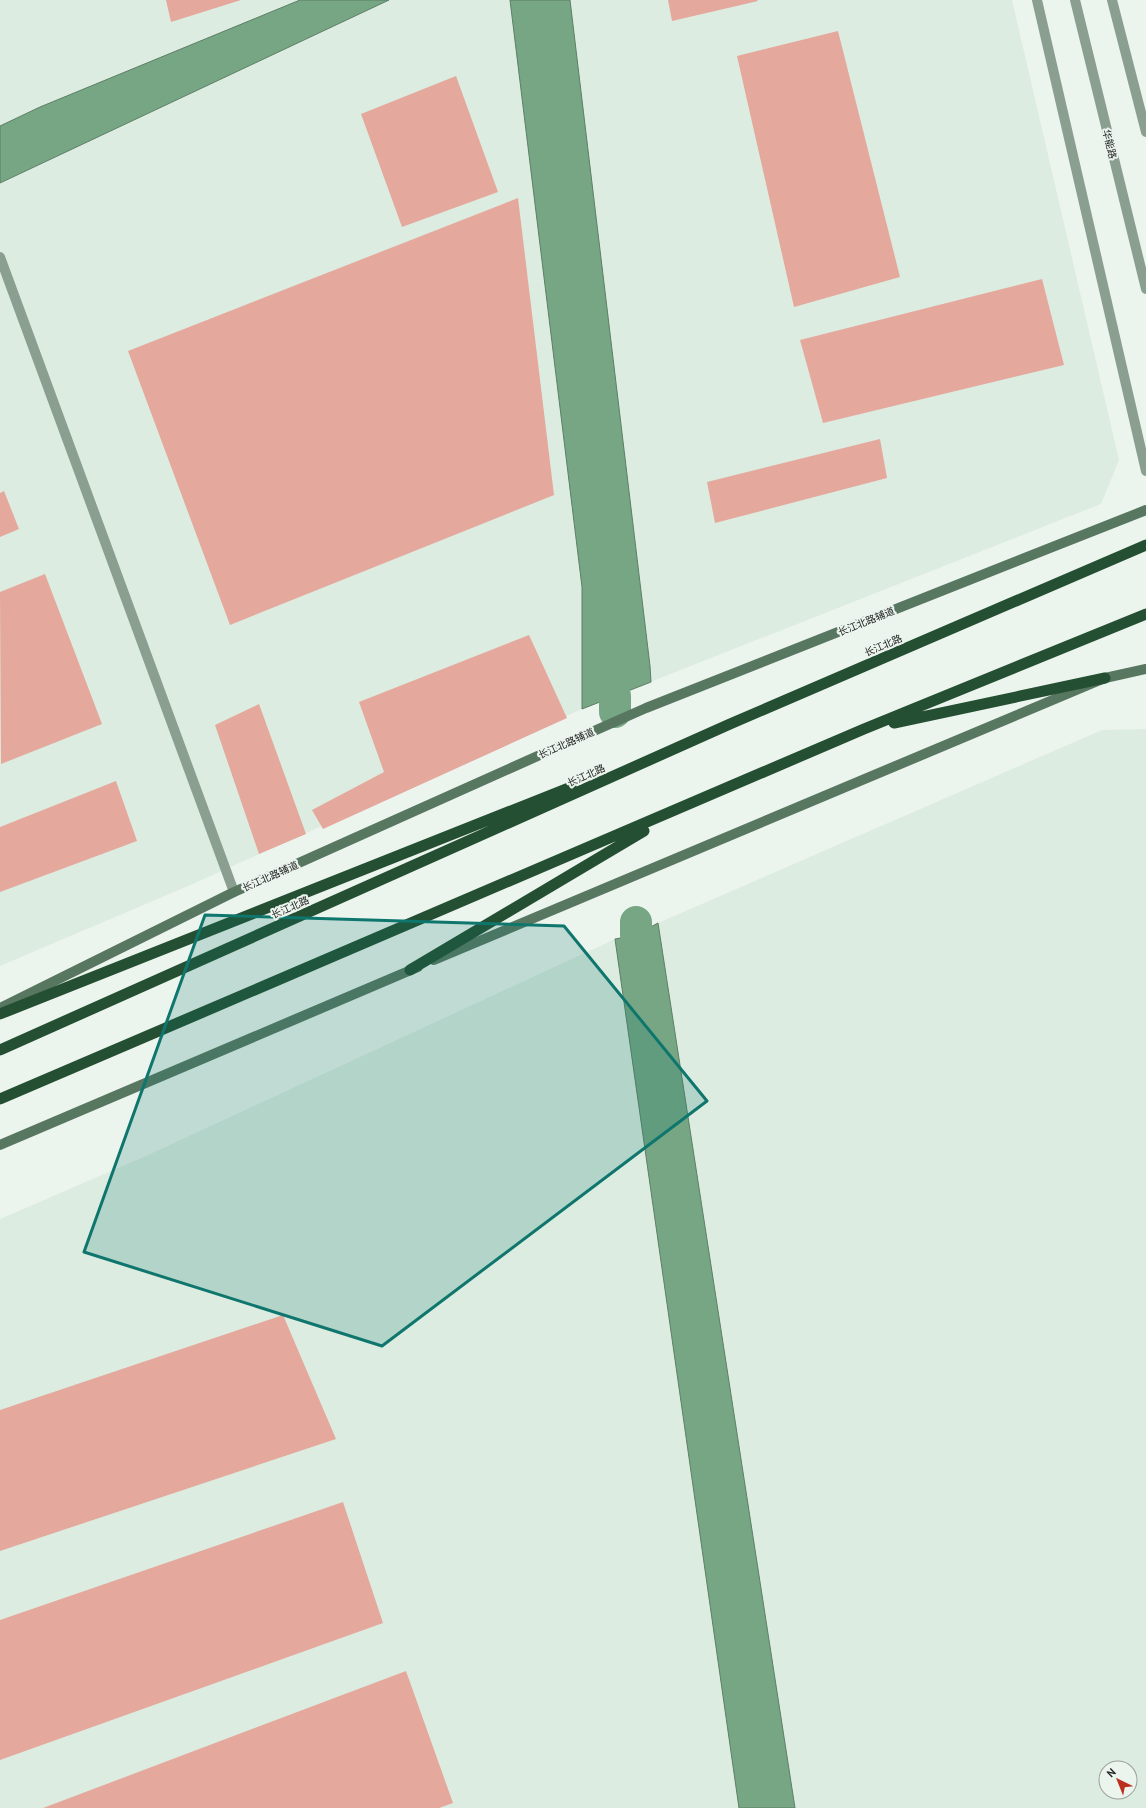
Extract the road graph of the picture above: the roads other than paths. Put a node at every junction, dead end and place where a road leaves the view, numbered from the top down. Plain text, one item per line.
1 (1037, 0) edge
2 (1075, 0) edge
3 (1112, 0) edge
4 (1146, 132) edge
5 (0, 257) edge
6 (1146, 289) edge
7 (1146, 471) edge
8 (1146, 510) edge
9 (1146, 545) edge
10 (1146, 614) edge
11 (1146, 669) edge
12 (1105, 678) junction
13 (730, 724) junction
14 (864, 729) junction
15 (680, 810) junction
16 (234, 892) junction
17 (410, 970) junction
18 (0, 1008) edge
19 (0, 1014) edge
20 (0, 1050) edge
21 (0, 1099) edge
22 (0, 1145) edge

1 - 7 street
2 - 6 street, 华能路
3 - 4 street
5 - 16 street
8 - 16 main road, 长江北路辅道
9 - 13 highway, 长江北路
10 - 14 highway
11 - 12 main road
12 - 14 highway
12 - 17 main road
13 - 19 highway
13 - 20 highway, 长江北路
14 - 15 highway
15 - 17 highway
15 - 21 highway
16 - 18 main road, 长江北路辅道
17 - 22 main road

